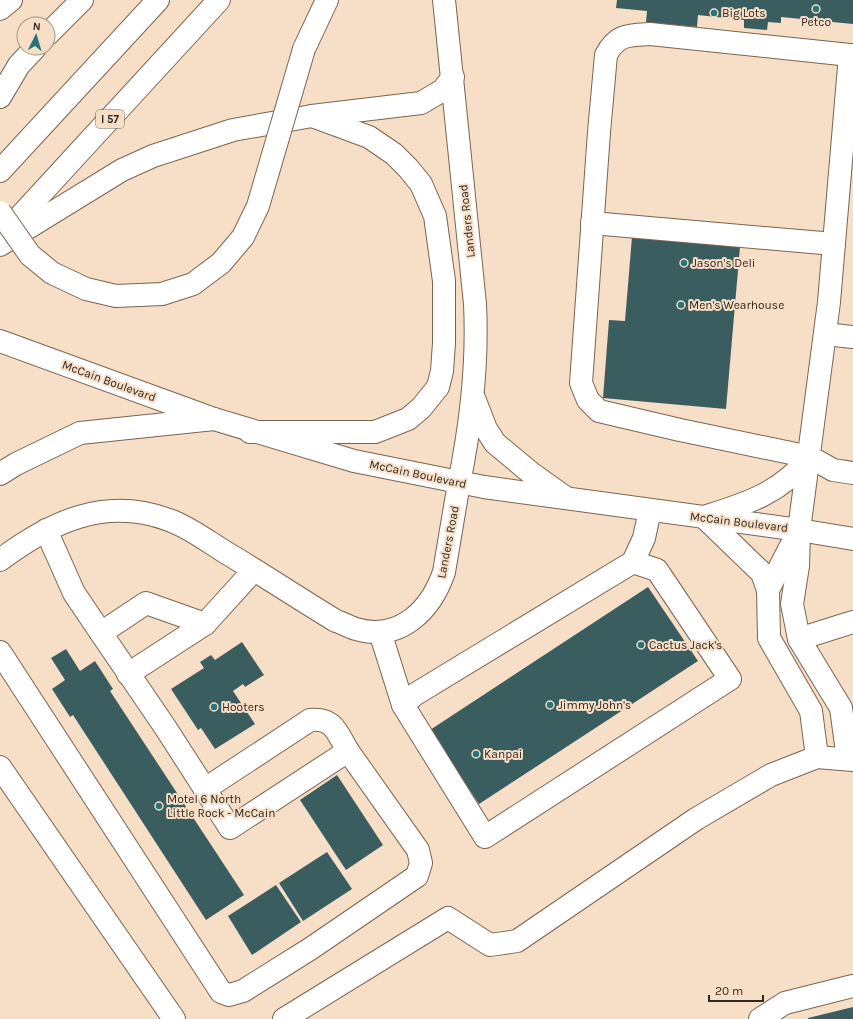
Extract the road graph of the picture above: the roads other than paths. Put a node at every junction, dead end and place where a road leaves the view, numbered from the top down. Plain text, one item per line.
1 (11, 0) edge
2 (82, 0) edge
3 (158, 0) edge
4 (219, 0) edge
5 (327, 0) edge
6 (444, 0) edge
7 (0, 9) edge
8 (56, 26) edge
9 (852, 55) edge
10 (27, 56) edge
11 (453, 77) junction
12 (0, 97) edge
13 (312, 116) junction
14 (0, 171) edge
15 (0, 212) edge
16 (592, 223) junction
17 (0, 238) edge
18 (834, 244) junction
19 (0, 245) edge
20 (825, 334) junction
21 (853, 337) edge
22 (0, 341) edge
23 (473, 394) junction
24 (214, 419) junction
25 (250, 432) junction
26 (810, 457) junction
27 (853, 473) edge
28 (0, 474) edge
29 (459, 483) junction
30 (569, 500) junction
31 (650, 510) junction
32 (704, 517) junction
33 (46, 530) junction
34 (800, 530) junction
35 (853, 539) edge
36 (0, 560) edge
37 (633, 562) junction
38 (254, 570) junction
39 (768, 590) junction
40 (853, 622) edge
41 (205, 624) junction
42 (380, 632) junction
43 (101, 633) junction
44 (799, 639) junction
45 (0, 652) edge
46 (128, 674) junction
47 (404, 704) junction
48 (348, 750) junction
49 (818, 757) junction
50 (851, 760) edge
51 (0, 767) edge
52 (205, 789) junction
53 (853, 986) edge
54 (174, 1019) edge
55 (284, 1019) edge
56 (760, 1019) edge

1 - 7 main road
2 - 8 main road
3 - 14 main road
4 - 17 main road, I 57
5 - 15 main road, bridge
6 - 11 main road, Landers Road
9 - 16 main road
9 - 18 main road
10 - 12 main road
11 - 13 main road
11 - 23 main road, Landers Road
13 - 19 main road
13 - 25 main road
16 - 18 main road
16 - 26 main road
18 - 20 main road
20 - 21 main road
20 - 26 main road
22 - 24 main road, McCain Boulevard
23 - 29 main road, Landers Road
23 - 30 main road
24 - 25 main road, McCain Boulevard
24 - 28 main road
25 - 29 main road, McCain Boulevard
26 - 27 main road
26 - 32 main road
26 - 34 main road
29 - 30 main road, McCain Boulevard
29 - 42 main road, Landers Road
30 - 31 main road, McCain Boulevard
31 - 32 main road, McCain Boulevard
31 - 37 main road
32 - 34 main road, McCain Boulevard
32 - 39 main road
33 - 36 main road, Landers Road
33 - 38 main road, Landers Road
33 - 43 main road
34 - 35 main road, McCain Boulevard
34 - 39 main road
34 - 44 main road
37 - 47 main road
37 - 47 main road
38 - 41 main road
38 - 42 main road, Landers Road
39 - 49 main road
40 - 44 main road
41 - 43 main road
41 - 46 main road
42 - 47 main road
43 - 46 main road
44 - 50 main road
45 - 48 main road
46 - 52 main road
48 - 52 main road
48 - 52 main road
49 - 50 main road
49 - 55 main road
51 - 54 main road
53 - 56 main road

